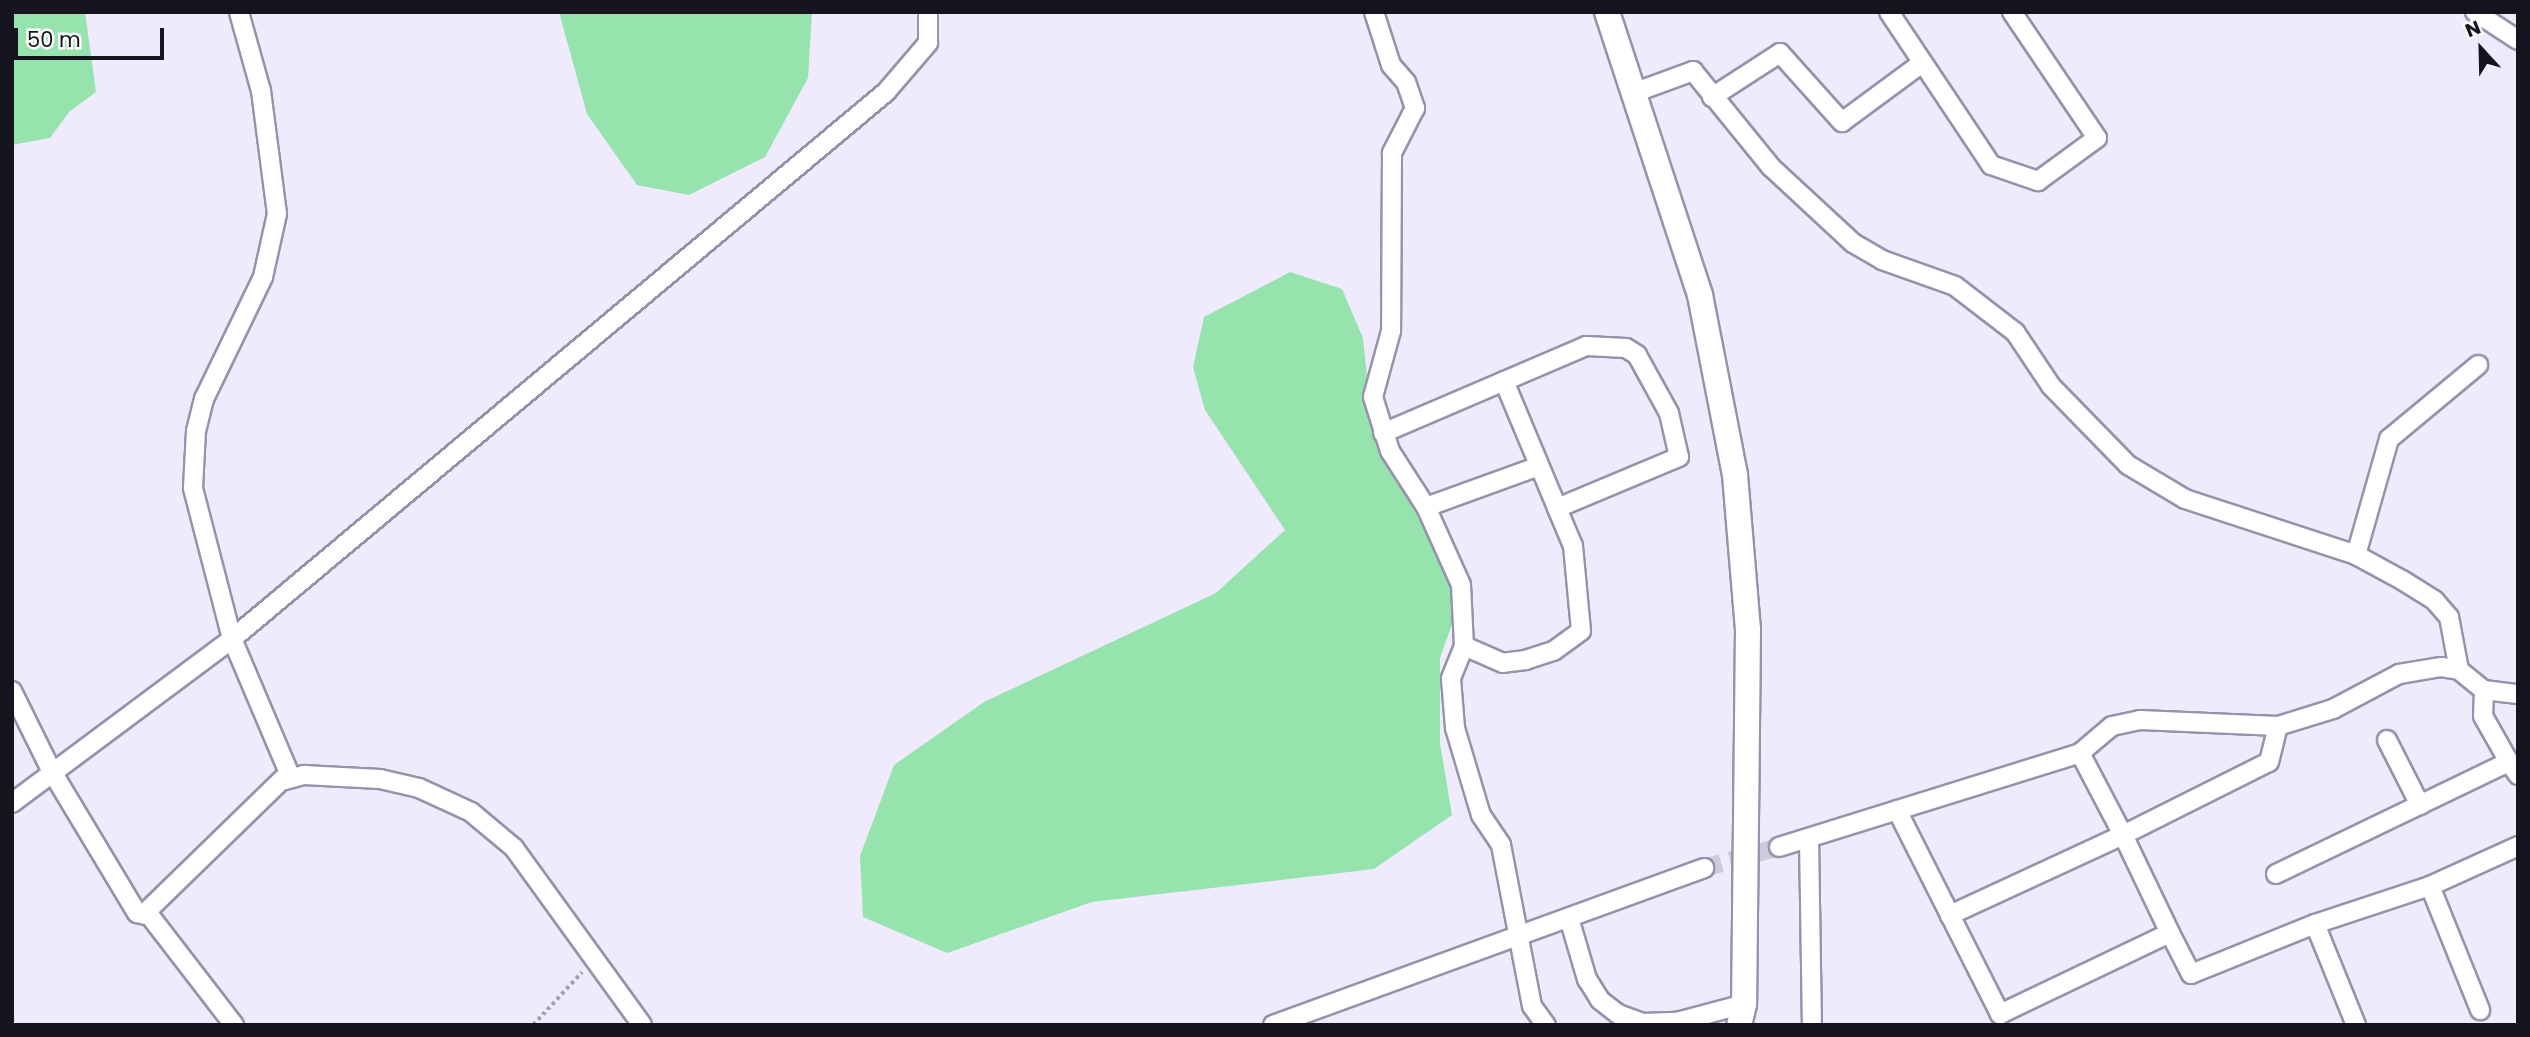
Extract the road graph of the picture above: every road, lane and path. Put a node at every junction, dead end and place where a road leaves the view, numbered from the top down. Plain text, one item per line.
1 (239, 12) edge
2 (928, 12) edge
3 (1374, 12) edge
4 (1607, 12) edge
5 (1889, 12) edge
6 (2012, 12) edge
7 (2475, 12) edge
8 (2518, 40) edge
9 (1922, 63) junction
10 (1636, 92) junction
11 (1712, 97) junction
12 (2478, 365) dead end
13 (1504, 381) junction
14 (1383, 433) junction
15 (1539, 466) junction
16 (1426, 507) junction
17 (1557, 508) junction
18 (2356, 555) junction
19 (232, 639) junction
20 (1464, 646) junction
21 (2459, 670) junction
22 (2484, 690) junction
23 (12, 691) edge
24 (2518, 694) edge
25 (2277, 726) junction
26 (2387, 740) dead end
27 (2080, 753) junction
28 (2513, 769) edge
29 (51, 770) junction
30 (285, 780) junction
31 (12, 803) edge
32 (2420, 805) junction
33 (1897, 810) junction
34 (2123, 835) junction
35 (1809, 838) junction
36 (2518, 846) edge
37 (1779, 847) tunnel mouth
38 (1704, 868) tunnel mouth
39 (2276, 874) dead end
40 (2430, 886) junction
41 (1950, 915) junction
42 (150, 916) junction
43 (1569, 919) junction
44 (2315, 924) junction
45 (2170, 933) junction
46 (1521, 934) junction
47 (594, 960) junction
48 (2480, 1010) dead end
49 (1745, 1018) edge
50 (234, 1025) edge
51 (533, 1025) edge
52 (642, 1025) edge
53 (1273, 1025) edge
54 (1546, 1025) edge
55 (1812, 1025) edge
56 (2356, 1025) edge

1 - 19 street
2 - 19 street
3 - 14 street
4 - 10 street
5 - 9 street
6 - 9 street
7 - 8 street
9 - 11 street
10 - 11 street
10 - 49 street
11 - 18 street
12 - 18 street
13 - 14 street
13 - 15 street
13 - 17 street
14 - 16 street
15 - 16 street
15 - 17 street
16 - 20 street
17 - 20 street
18 - 21 street
19 - 29 street
19 - 30 street
20 - 46 street
21 - 22 street
21 - 25 street
22 - 24 street
22 - 28 street
23 - 29 street
25 - 27 street
25 - 34 street
26 - 32 street
27 - 33 street
27 - 34 street
28 - 32 street
29 - 31 street
29 - 42 street
30 - 42 street
30 - 47 street
32 - 39 street
33 - 35 street
33 - 41 street
34 - 41 street
34 - 45 street
35 - 37 street
35 - 55 street
36 - 40 street
38 - 43 street
40 - 44 street
40 - 48 street
41 - 45 street
42 - 50 street
43 - 46 street
43 - 49 street
44 - 45 street
44 - 56 street
46 - 53 street
46 - 54 street
47 - 51 path
47 - 52 street

